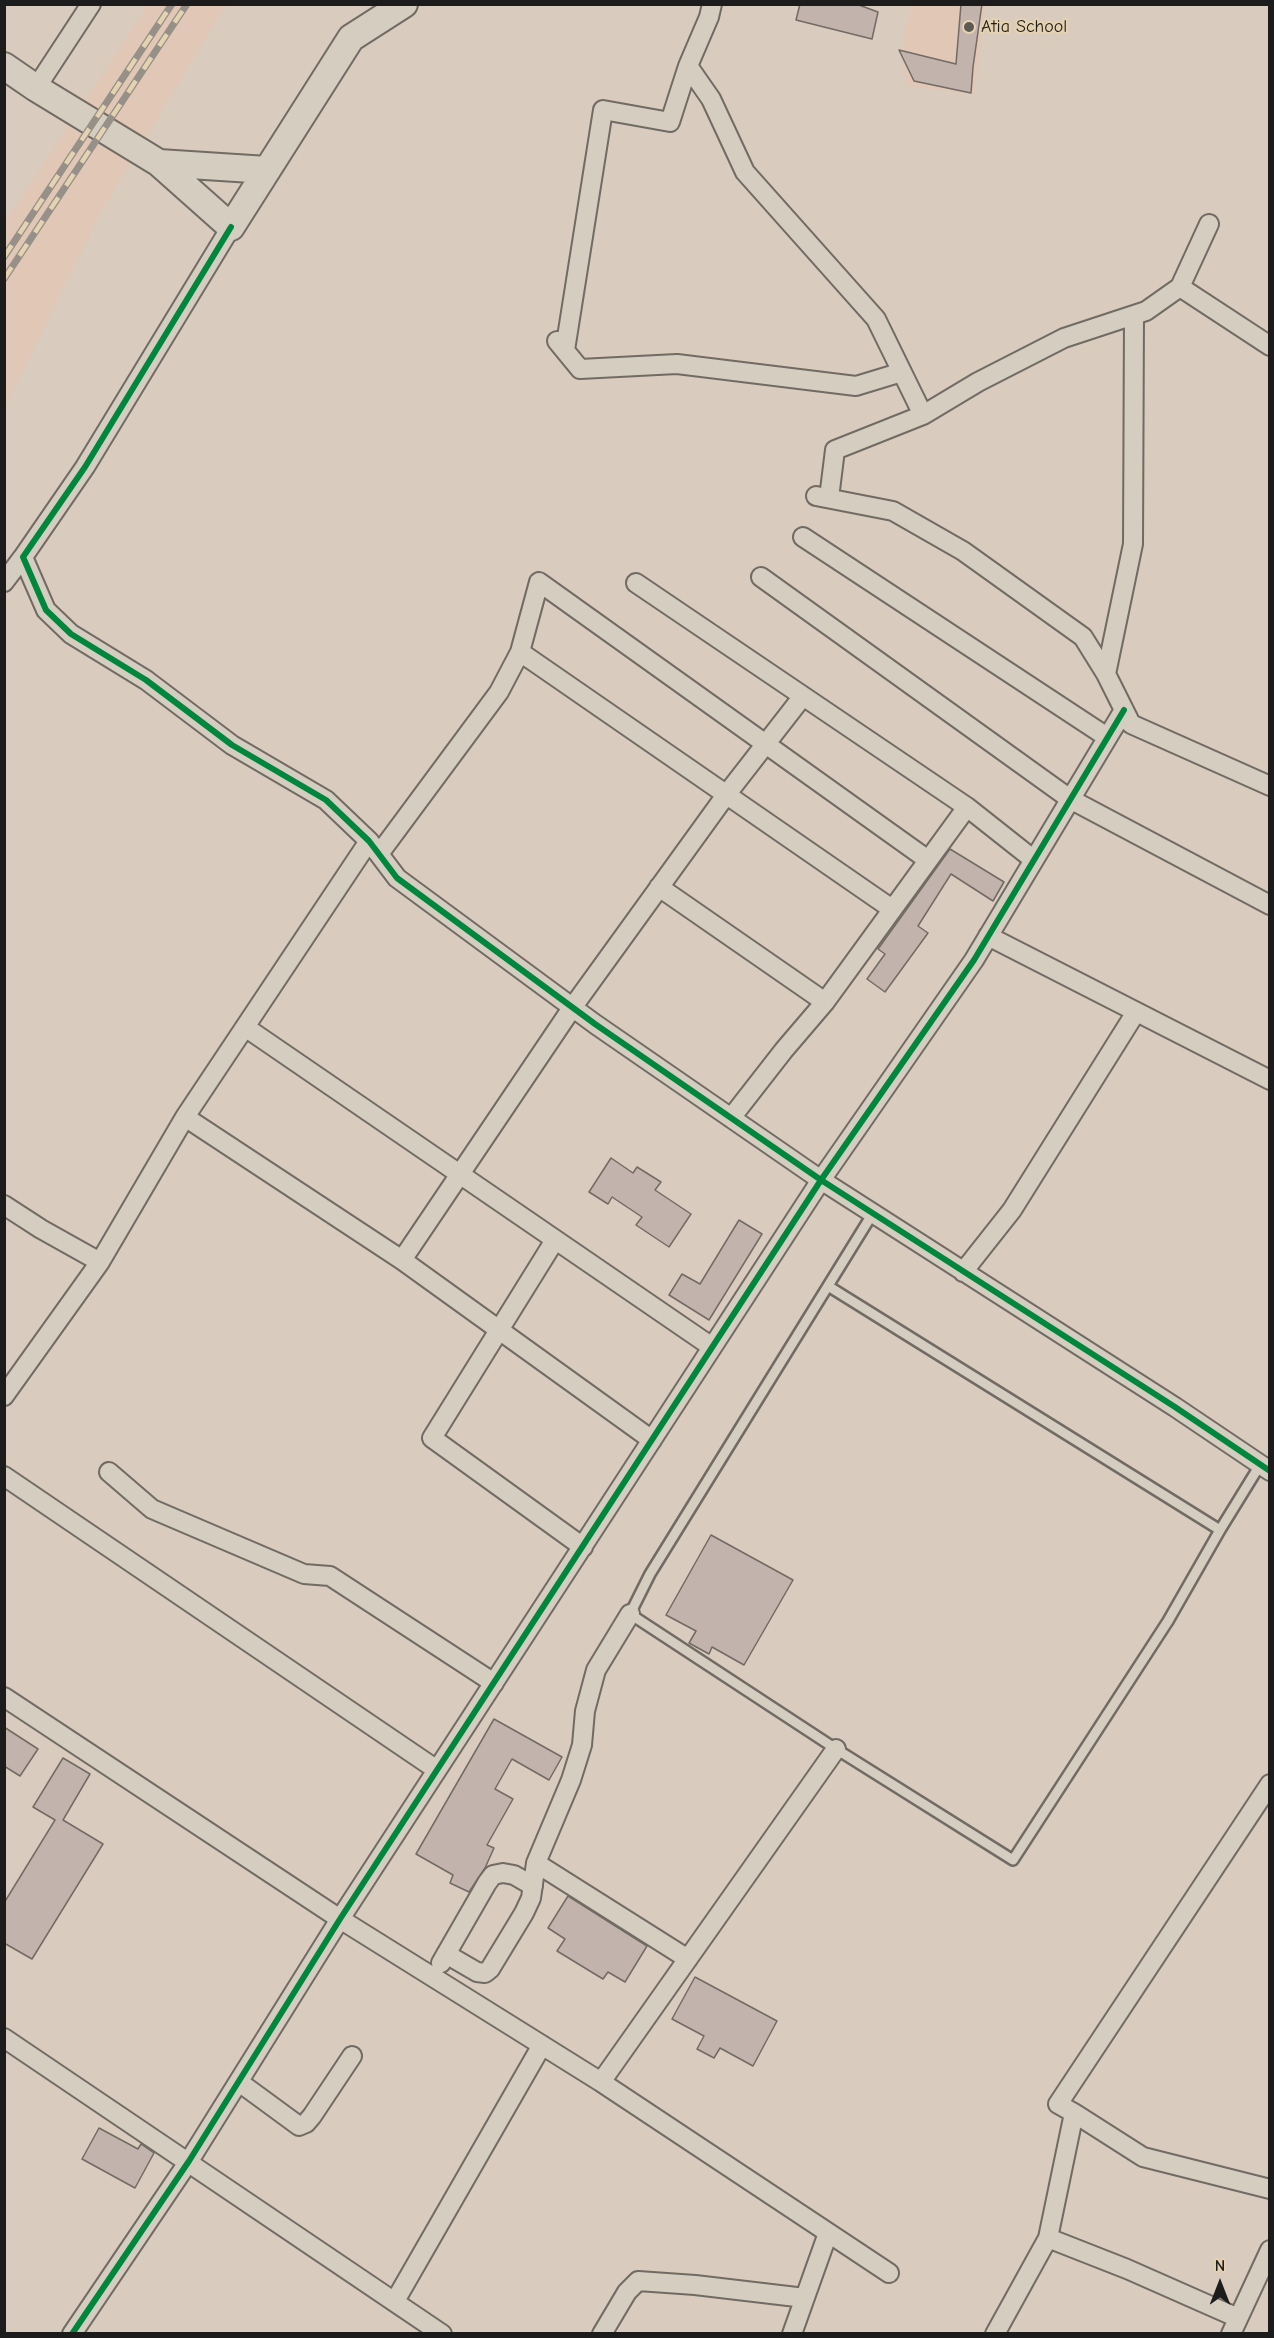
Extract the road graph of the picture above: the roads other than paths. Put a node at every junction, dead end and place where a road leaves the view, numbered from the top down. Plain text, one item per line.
1 (92, 4) edge
2 (366, 4) edge
3 (404, 4) edge
4 (712, 4) edge
5 (351, 38) junction
6 (4, 66) edge
7 (688, 66) junction
8 (36, 88) junction
9 (159, 163) junction
10 (267, 170) junction
11 (1209, 224) dead end
12 (231, 226) junction
13 (1180, 287) junction
14 (1134, 315) junction
15 (1269, 346) edge
16 (902, 372) junction
17 (923, 415) junction
18 (803, 537) dead end
19 (22, 557) junction
20 (761, 577) dead end
21 (4, 582) edge
22 (636, 583) dead end
23 (520, 652) junction
24 (1106, 674) junction
25 (803, 696) junction
26 (1124, 710) junction
27 (1107, 737) junction
28 (766, 744) junction
29 (1269, 786) edge
30 (726, 795) junction
31 (1070, 799) junction
32 (967, 807) junction
33 (374, 847) junction
34 (928, 860) junction
35 (1034, 860) junction
36 (659, 887) junction
37 (1269, 905) edge
38 (892, 909) junction
39 (988, 936) junction
40 (825, 1002) junction
41 (572, 1008) junction
42 (1136, 1012) junction
43 (245, 1026) junction
44 (1269, 1080) edge
45 (184, 1117) junction
46 (731, 1118) junction
47 (460, 1174) junction
48 (821, 1180) junction
49 (4, 1205) edge
50 (873, 1213) junction
51 (555, 1240) junction
52 (402, 1260) junction
53 (100, 1262) junction
54 (963, 1272) junction
55 (828, 1286) junction
56 (499, 1330) junction
57 (712, 1347) junction
58 (4, 1396) edge
59 (652, 1440) junction
60 (1265, 1468) edge
61 (109, 1473) dead end
62 (4, 1476) edge
63 (1220, 1530) junction
64 (583, 1547) junction
65 (630, 1614) junction
66 (494, 1683) junction
67 (4, 1697) edge
68 (836, 1749) junction
69 (437, 1770) junction
70 (1269, 1784) edge
71 (536, 1863) junction
72 (533, 1886) junction
73 (340, 1919) junction
74 (446, 1954) junction
75 (688, 1959) junction
76 (433, 1977) junction
77 (4, 2038) edge
78 (542, 2045) junction
79 (352, 2056) dead end
80 (239, 2082) junction
81 (601, 2082) junction
82 (1074, 2113) junction
83 (189, 2161) junction
84 (1269, 2189) edge
85 (828, 2233) junction
86 (1048, 2238) junction
87 (1269, 2250) edge
88 (889, 2273) dead end
89 (805, 2298) junction
90 (395, 2301) junction
91 (1234, 2326) edge
92 (72, 2334) edge
93 (442, 2334) edge
94 (602, 2334) edge
95 (792, 2334) edge
96 (995, 2334) edge

1 - 8 street
2 - 5 street
3 - 5 street
4 - 7 street
5 - 10 street
6 - 8 street
7 - 16 street
7 - 16 street
8 - 9 street
9 - 10 street
9 - 12 street
10 - 12 street
11 - 13 street
12 - 19 street
13 - 14 street
13 - 15 street
14 - 17 street
14 - 24 street
16 - 17 street
17 - 24 street
18 - 27 street
19 - 21 street
19 - 33 street
20 - 31 street
22 - 25 street
23 - 28 street
23 - 30 street
23 - 33 street
24 - 26 street
25 - 28 street
25 - 32 street
26 - 27 street
26 - 29 street
27 - 31 street
28 - 30 street
28 - 34 street
30 - 36 street
30 - 38 street
31 - 35 street
31 - 37 street
32 - 34 street
32 - 35 street
33 - 41 street
33 - 43 street
34 - 38 street
35 - 39 street
36 - 40 street
36 - 41 street
38 - 40 street
39 - 42 street
39 - 48 street
40 - 46 street
41 - 46 street
41 - 47 street
42 - 44 street
42 - 54 street
43 - 45 street
43 - 47 street
45 - 52 street
45 - 53 street
46 - 48 street
47 - 51 street
47 - 52 street
48 - 50 street
48 - 57 street
49 - 53 street
50 - 54 street
50 - 55 lane
51 - 56 street
51 - 57 street
52 - 56 street
53 - 58 street
54 - 60 street
55 - 63 lane
55 - 65 lane
56 - 59 street
56 - 64 street
57 - 59 street
59 - 64 street
60 - 63 lane
61 - 66 street
62 - 69 street
63 - 68 lane
64 - 66 street
65 - 68 lane
65 - 71 street
66 - 69 street
67 - 73 street
68 - 75 street
69 - 73 street
70 - 82 street
71 - 72 street
71 - 75 street
72 - 74 street
72 - 74 street
73 - 76 street
73 - 80 street
74 - 76 street
75 - 81 street
76 - 78 street
77 - 83 street
78 - 81 street
78 - 90 street
79 - 80 street
80 - 83 street
81 - 85 street
82 - 84 street
82 - 86 street
83 - 90 street
83 - 92 street
85 - 88 street
85 - 89 street
86 - 91 street
86 - 96 street
87 - 91 street
89 - 94 street
89 - 95 street
90 - 93 street

